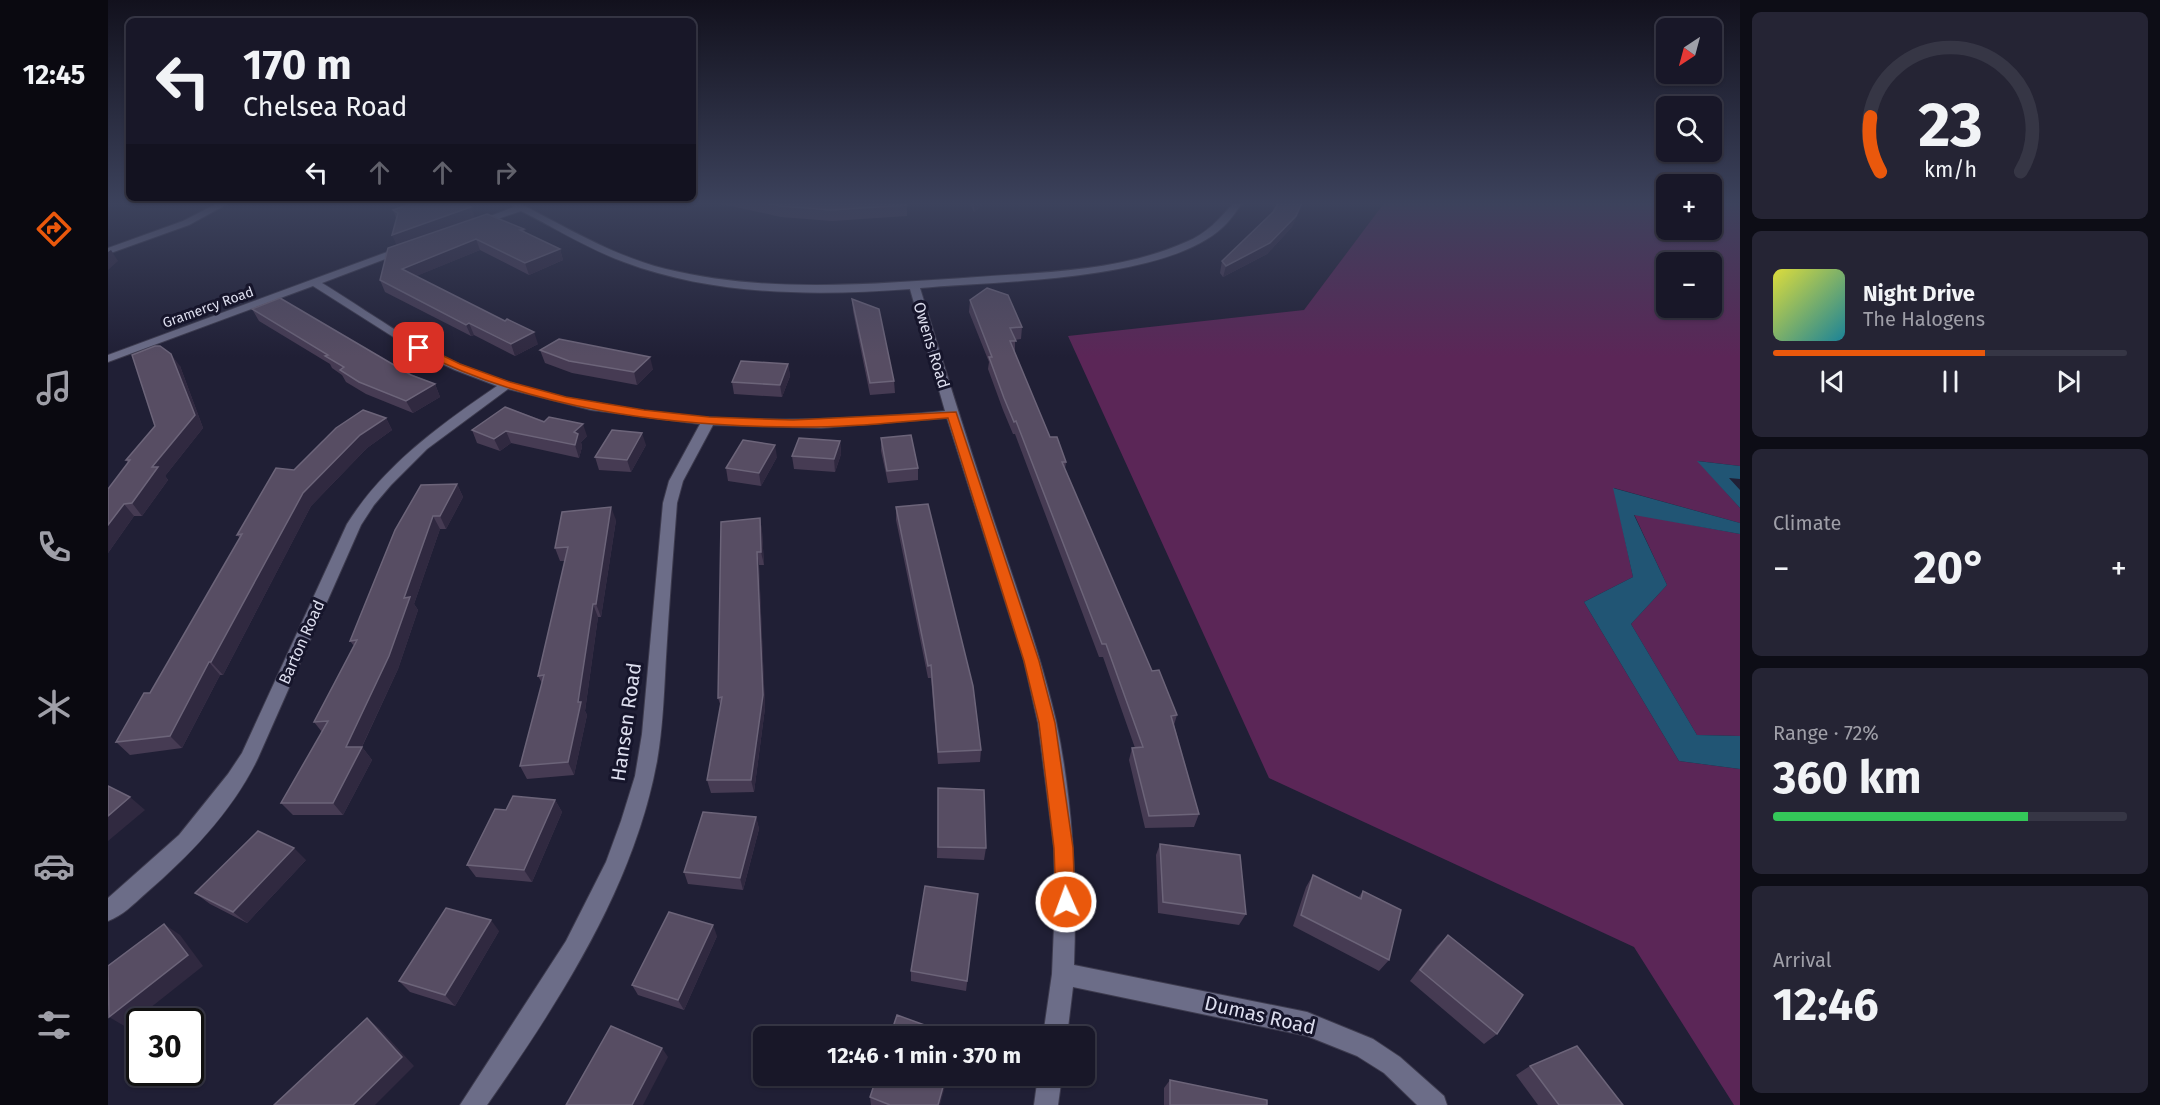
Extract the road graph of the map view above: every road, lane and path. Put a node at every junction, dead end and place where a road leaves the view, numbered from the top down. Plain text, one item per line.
1 (390, 254) edge
2 (611, 254) edge
3 (1166, 254) edge
4 (314, 282) junction
5 (914, 285) junction
6 (108, 359) edge
7 (506, 385) junction
8 (952, 414) junction
9 (709, 420) junction
10 (108, 911) edge
11 (1063, 974) junction
12 (1056, 1026) edge
13 (1049, 1086) edge
14 (472, 1105) edge
15 (1046, 1105) edge
16 (1435, 1105) edge

1 - 4 street, Gramercy Road
2 - 5 street
3 - 5 street
4 - 6 street, Gramercy Road
4 - 7 street
5 - 8 street, Owens Road
7 - 9 street
7 - 10 street, Barton Road
8 - 9 street
8 - 11 street, Owens Road
9 - 14 street, Hansen Road
11 - 12 street, Owens Road
11 - 16 street, Dumas Road
13 - 15 street

